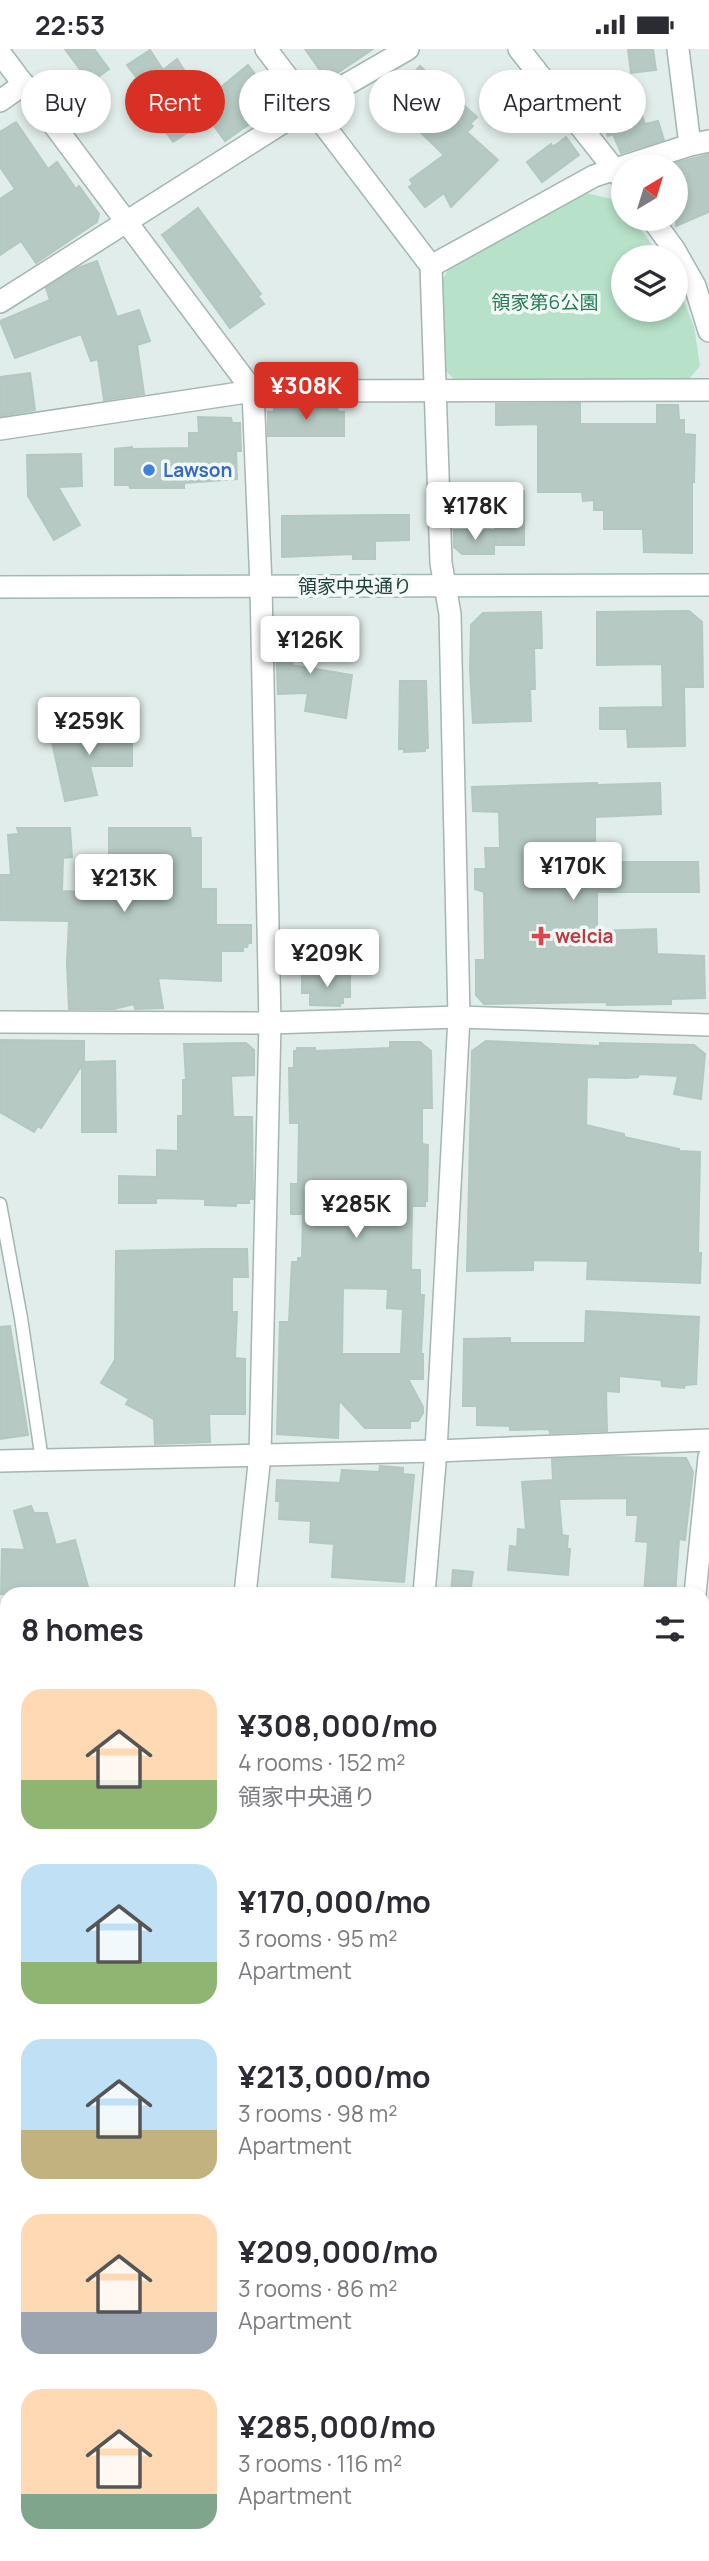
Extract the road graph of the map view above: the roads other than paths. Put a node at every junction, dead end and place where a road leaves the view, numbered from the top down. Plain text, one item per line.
1 (266, 49) edge
2 (408, 49) edge
3 (519, 49) edge
4 (678, 49) edge
5 (0, 53) edge
6 (282, 70) edge
7 (21, 80) edge
8 (355, 80) edge
9 (21, 86) edge
10 (0, 101) edge
11 (61, 133) edge
12 (267, 133) edge
13 (330, 133) edge
14 (700, 143) edge
15 (671, 154) edge
16 (611, 165) edge
17 (611, 175) edge
18 (128, 222) junction
19 (661, 231) edge
20 (431, 266) junction
21 (0, 302) edge
22 (709, 331) edge
23 (709, 390) edge
24 (253, 391) junction
25 (435, 392) junction
26 (0, 429) edge
27 (445, 585) junction
28 (709, 585) edge
29 (261, 586) junction
30 (0, 587) edge
31 (459, 1017) junction
32 (0, 1022) edge
33 (270, 1023) junction
34 (709, 1025) edge
35 (0, 1204) edge
36 (709, 1440) edge
37 (436, 1451) junction
38 (260, 1454) junction
39 (709, 1457) edge
40 (42, 1459) junction
41 (0, 1461) edge
42 (246, 1587) edge
43 (425, 1587) edge
44 (696, 1587) edge

1 - 6 street
2 - 8 street
3 - 16 street
4 - 14 street
5 - 7 street
9 - 10 street
11 - 18 street
12 - 18 street
13 - 20 street
14 - 15 street
17 - 20 street
18 - 21 street
18 - 24 street
19 - 22 street
20 - 25 street
23 - 25 street
24 - 25 street
24 - 26 street
24 - 29 street
25 - 27 street
27 - 28 street, 領家中央通り
27 - 29 street, 領家中央通り
27 - 31 street
29 - 30 street, 領家中央通り
29 - 33 street
31 - 33 street
31 - 34 street
31 - 37 street
32 - 33 street
33 - 38 street
35 - 40 lane
36 - 37 street
37 - 38 street
37 - 43 street
38 - 40 street
38 - 42 street
39 - 44 street
40 - 41 street

